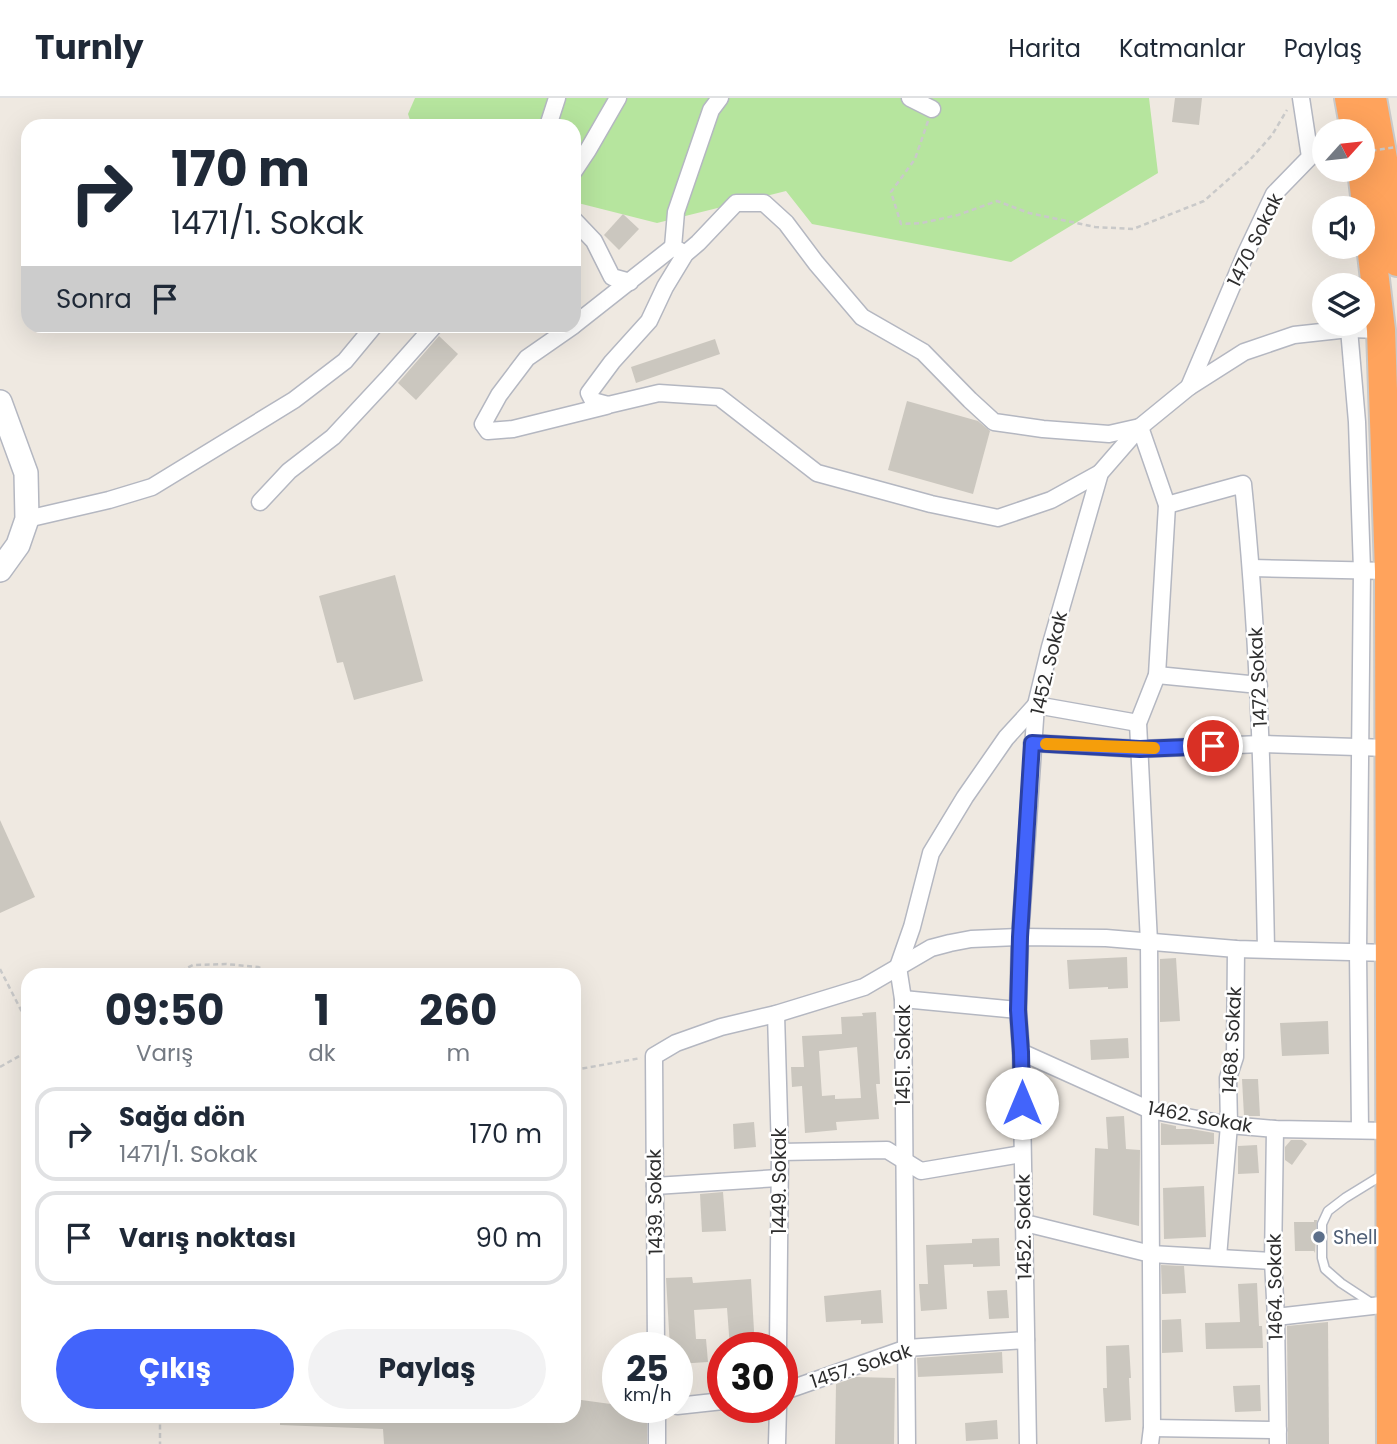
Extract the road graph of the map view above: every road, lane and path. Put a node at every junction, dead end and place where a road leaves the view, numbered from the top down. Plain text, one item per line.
1 (557, 98) edge
2 (618, 98) edge
3 (720, 98) edge
4 (910, 98) edge
5 (1349, 98) edge
6 (1372, 98) edge
7 (1297, 100) edge
8 (932, 109) joint
9 (550, 119) edge
10 (1353, 119) edge
11 (1397, 147) edge
12 (1376, 150) edge
13 (581, 160) edge
14 (1353, 182) edge
15 (581, 227) edge
16 (679, 250) junction
17 (1397, 262) edge
18 (630, 282) junction
19 (581, 320) edge
20 (1375, 330) edge
21 (1381, 330) junction
22 (368, 333) edge
23 (428, 333) edge
24 (563, 333) edge
25 (1312, 333) edge
26 (1350, 336) edge
27 (1189, 387) junction
28 (0, 402) edge
29 (608, 405) junction
30 (1140, 427) junction
31 (1100, 473) junction
32 (260, 502) dead end
33 (1167, 506) junction
34 (27, 519) junction
35 (1252, 568) junction
36 (0, 570) edge
37 (1375, 571) junction
38 (1157, 676) junction
39 (1259, 685) junction
40 (1036, 705) junction
41 (1138, 723) junction
42 (1032, 743) junction
43 (1261, 744) junction
44 (1375, 747) junction
45 (1140, 749) junction
46 (1020, 937) junction
47 (1149, 942) junction
48 (1236, 949) junction
49 (1266, 949) junction
50 (1358, 952) junction
51 (1390, 953) junction
52 (898, 967) junction
53 (187, 968) edge
54 (260, 968) edge
55 (0, 969) edge
56 (903, 999) junction
57 (21, 1010) edge
58 (1018, 1010) junction
59 (776, 1014) junction
60 (1021, 1052) junction
61 (21, 1055) edge
62 (654, 1056) junction
63 (0, 1067) edge
64 (581, 1069) edge
65 (1150, 1110) junction
66 (1229, 1125) junction
67 (1275, 1129) junction
68 (1360, 1130) junction
69 (1390, 1131) junction
70 (780, 1152) junction
71 (1022, 1154) junction
72 (903, 1161) junction
73 (1390, 1170) junction
74 (779, 1178) junction
75 (655, 1186) junction
76 (1025, 1223) junction
77 (1151, 1254) junction
78 (1218, 1257) junction
79 (1273, 1261) junction
80 (1383, 1305) junction
81 (1276, 1317) junction
82 (656, 1332) edge
83 (778, 1332) edge
84 (1026, 1340) junction
85 (907, 1348) junction
86 (798, 1386) edge
87 (160, 1423) edge
88 (662, 1423) edge
89 (778, 1423) edge
90 (1151, 1436) edge
91 (1278, 1437) edge
92 (160, 1444) edge
93 (657, 1444) edge
94 (777, 1444) edge
95 (907, 1444) edge
96 (1028, 1444) edge
97 (1391, 1444) edge

1 - 9 street
2 - 13 street
3 - 16 street
4 - 8 street
5 - 10 highway
6 - 17 highway
7 - 8 path
7 - 27 street, 1470 Sokak
11 - 12 path, bridge
14 - 21 highway
15 - 18 street
16 - 18 street
16 - 29 street
16 - 30 street
18 - 19 street
20 - 21 street, 1452. Sokak
21 - 37 highway
22 - 34 street
23 - 32 street
24 - 29 street
25 - 27 street, 1452. Sokak
26 - 37 street
27 - 30 street, 1452. Sokak
28 - 34 main road
29 - 31 street
30 - 31 street, 1452. Sokak
30 - 33 street
31 - 40 street, 1452. Sokak
33 - 35 street, 1472 Sokak
33 - 38 street
34 - 36 main road
35 - 37 street
35 - 39 street, 1472 Sokak
37 - 44 highway
38 - 39 street
38 - 41 street
39 - 43 street, 1472 Sokak
40 - 41 street
40 - 42 street, 1452. Sokak
40 - 52 street, 1451. Sokak
41 - 45 street
42 - 45 street
42 - 46 street, 1452. Sokak
43 - 44 street
43 - 45 street
43 - 49 street, 1472 Sokak
44 - 50 street
44 - 51 highway
45 - 47 street
46 - 47 street
46 - 52 street
46 - 58 street, 1452. Sokak
47 - 48 street
47 - 65 street
48 - 49 street
48 - 66 street, 1468. Sokak
49 - 50 street
50 - 51 street
50 - 68 street
51 - 69 highway
52 - 56 street, 1451. Sokak
52 - 59 street
53 - 54 path
55 - 57 path
56 - 58 street
56 - 72 street, 1451. Sokak
58 - 60 street, 1452. Sokak
59 - 62 street
59 - 70 street, 1449. Sokak
60 - 65 street, 1462. Sokak
60 - 71 street, 1452. Sokak
61 - 63 path
62 - 64 path
62 - 75 street, 1439. Sokak
65 - 66 street, 1462. Sokak
65 - 77 street
66 - 67 street, 1462. Sokak
66 - 78 street, 1468. Sokak
67 - 68 street, 1462. Sokak
67 - 79 street, 1464. Sokak
68 - 69 street, 1462. Sokak
69 - 73 highway
70 - 72 street
70 - 74 street, 1449. Sokak
71 - 72 street
71 - 76 street, 1452. Sokak
72 - 85 street, 1451. Sokak
73 - 80 highway
73 - 80 lane
74 - 75 street
74 - 83 street, 1449. Sokak
75 - 82 street, 1439. Sokak
76 - 77 street
76 - 84 street, 1452. Sokak
77 - 78 street
77 - 90 street
78 - 79 street
79 - 81 street, 1464. Sokak
80 - 81 street
80 - 97 highway
81 - 91 street, 1464. Sokak
84 - 85 street, 1457. Sokak
84 - 96 street, 1452. Sokak
85 - 86 street, 1457. Sokak
85 - 95 street, 1451. Sokak
87 - 92 path
88 - 93 street
89 - 94 street
90 - 91 street

